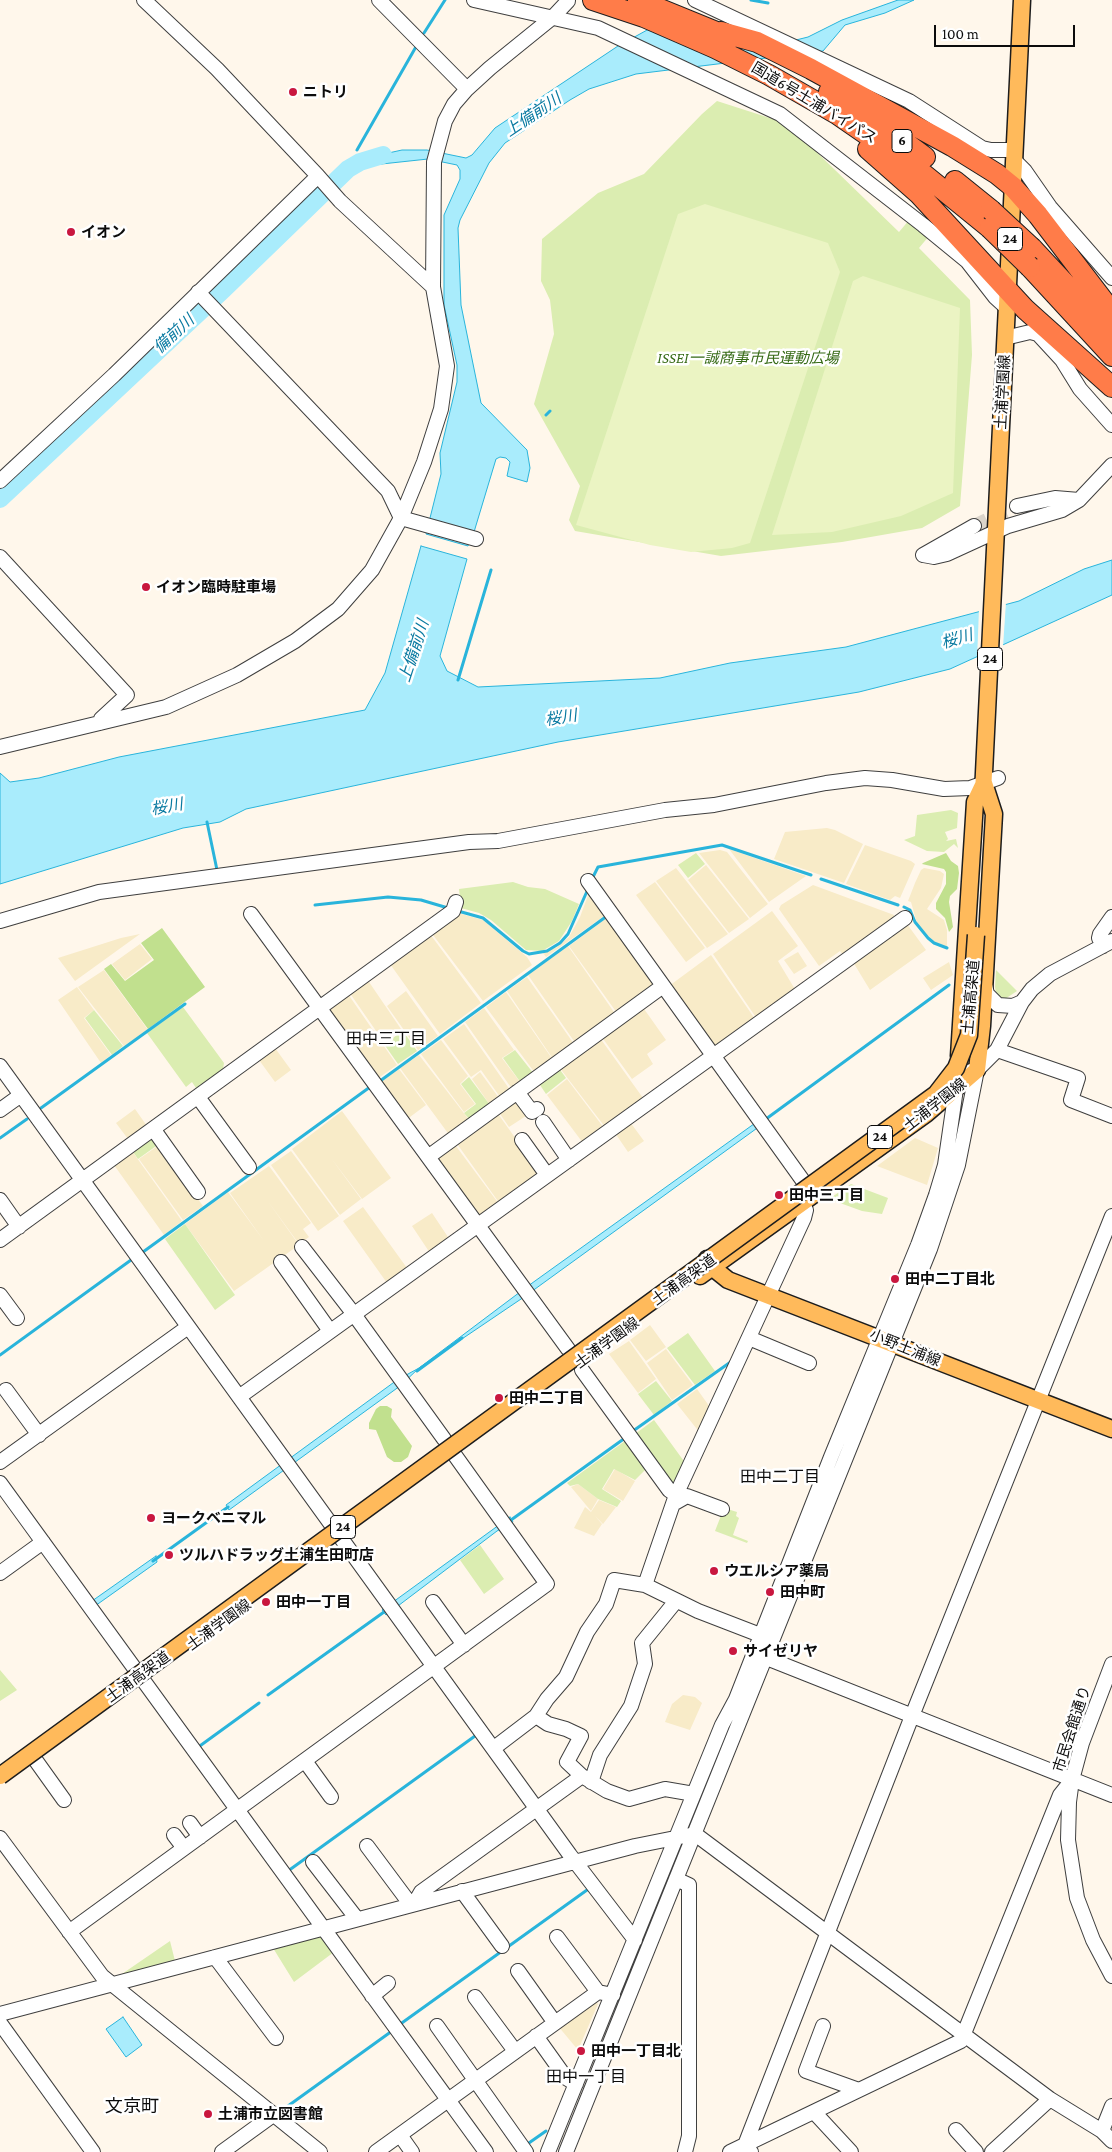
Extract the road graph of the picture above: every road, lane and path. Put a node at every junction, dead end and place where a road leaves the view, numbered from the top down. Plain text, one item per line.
1 (144, 0) edge
2 (379, 0) edge
3 (474, 0) edge
4 (593, 0) edge
5 (695, 0) edge
6 (1022, 0) edge
7 (568, 1) edge
8 (641, 8) edge
9 (553, 17) junction
10 (810, 75) junction
11 (467, 89) junction
12 (837, 114) junction
13 (1014, 155) junction
14 (325, 183) junction
15 (1013, 187) junction
16 (990, 219) junction
17 (1031, 257) junction
18 (1112, 278) edge
19 (433, 287) junction
20 (205, 300) junction
21 (1007, 300) junction
22 (1112, 312) edge
23 (1112, 334) edge
24 (1005, 338) junction
25 (1112, 356) edge
26 (1112, 387) edge
27 (1112, 425) edge
28 (1112, 465) edge
29 (0, 482) edge
30 (1078, 500) junction
31 (1017, 506) tunnel mouth
32 (402, 518) junction
33 (974, 526) tunnel mouth
34 (476, 539) dead end
35 (996, 540) junction
36 (0, 557) edge
37 (100, 723) junction
38 (0, 748) edge
39 (989, 777) junction
40 (588, 881) dead end
41 (456, 902) dead end
42 (250, 914) dead end
43 (1112, 917) edge
44 (905, 918) dead end
45 (0, 921) edge
46 (1108, 944) edge
47 (663, 986) junction
48 (985, 986) junction
49 (1022, 1002) junction
50 (319, 1008) junction
51 (997, 1050) junction
52 (714, 1056) junction
53 (0, 1066) edge
54 (977, 1070) junction
55 (957, 1081) junction
56 (517, 1092) junction
57 (21, 1095) junction
58 (198, 1097) junction
59 (0, 1110) edge
60 (1112, 1116) edge
61 (154, 1130) junction
62 (522, 1140) dead end
63 (428, 1157) junction
64 (569, 1160) junction
65 (249, 1167) dead end
66 (547, 1175) junction
67 (84, 1181) junction
68 (806, 1184) junction
69 (198, 1192) dead end
70 (0, 1200) edge
71 (801, 1203) junction
72 (1112, 1216) edge
73 (478, 1224) junction
74 (19, 1227) junction
75 (0, 1240) edge
76 (302, 1247) dead end
77 (281, 1262) dead end
78 (709, 1262) junction
79 (0, 1295) edge
80 (769, 1297) junction
81 (353, 1313) junction
82 (17, 1318) dead end
83 (188, 1327) junction
84 (330, 1331) junction
85 (749, 1338) junction
86 (886, 1341) junction
87 (568, 1349) dead end
88 (809, 1363) dead end
89 (582, 1370) dead end
90 (6, 1390) dead end
91 (239, 1396) junction
92 (1038, 1401) junction
93 (1112, 1429) edge
94 (38, 1435) junction
95 (444, 1439) dead end
96 (454, 1454) junction
97 (0, 1462) edge
98 (0, 1483) edge
99 (674, 1500) junction
100 (722, 1509) dead end
101 (337, 1531) junction
102 (43, 1542) junction
103 (0, 1573) edge
104 (645, 1585) junction
105 (676, 1600) junction
106 (433, 1602) dead end
107 (767, 1637) junction
108 (464, 1645) junction
109 (760, 1655) junction
110 (1112, 1664) edge
111 (435, 1667) junction
112 (139, 1675) junction
113 (536, 1716) junction
114 (912, 1716) junction
115 (494, 1748) junction
116 (34, 1758) junction
117 (305, 1761) junction
118 (0, 1767) edge
119 (0, 1776) edge
120 (586, 1779) junction
121 (1072, 1780) junction
122 (0, 1783) edge
123 (694, 1794) junction
124 (1112, 1795) edge
125 (331, 1797) dead end
126 (64, 1800) dead end
127 (538, 1809) junction
128 (237, 1810) junction
129 (190, 1823) dead end
130 (695, 1834) junction
131 (174, 1835) dead end
132 (200, 1837) junction
133 (677, 1837) junction
134 (0, 1838) edge
135 (366, 1846) dead end
136 (184, 1848) junction
137 (313, 1862) dead end
138 (575, 1862) junction
139 (676, 1879) junction
140 (462, 1891) junction
141 (412, 1904) junction
142 (357, 1919) junction
143 (322, 1928) junction
144 (69, 1932) junction
145 (828, 1932) junction
146 (557, 1937) dead end
147 (635, 1940) junction
148 (502, 1946) dead end
149 (215, 1957) junction
150 (518, 1971) dead end
151 (1112, 1976) edge
152 (388, 1983) dead end
153 (112, 1984) junction
154 (598, 1992) junction
155 (613, 1995) junction
156 (372, 1996) junction
157 (475, 1997) dead end
158 (0, 2014) edge
159 (0, 2023) edge
160 (555, 2023) junction
161 (437, 2026) dead end
162 (823, 2026) dead end
163 (964, 2035) junction
164 (536, 2036) junction
165 (276, 2038) dead end
166 (515, 2051) junction
167 (476, 2080) junction
168 (576, 2084) junction
169 (859, 2090) junction
170 (1050, 2099) junction
171 (448, 2100) junction
172 (1112, 2106) edge
173 (814, 2112) junction
174 (273, 2115) junction
175 (956, 2130) dead end
176 (1102, 2131) junction
177 (400, 2135) junction
178 (1112, 2142) edge
179 (748, 2149) edge
180 (846, 2150) edge
181 (93, 2152) edge
182 (222, 2152) edge
183 (320, 2152) edge
184 (376, 2152) edge
185 (412, 2152) edge
186 (486, 2152) edge
187 (526, 2152) edge
188 (548, 2152) edge
189 (566, 2152) edge
190 (686, 2152) edge
191 (730, 2152) edge
192 (976, 2152) edge
193 (992, 2152) edge

1 - 14 street
2 - 11 street
3 - 9 street
4 - 8 highway, 国道6号土浦バイパス / 6
5 - 13 street
6 - 13 main road, 土浦学園線 / 24
7 - 9 street
8 - 10 highway, 国道6号土浦バイパス / 6
8 - 12 highway, 国道6号土浦バイパス / 6
9 - 11 street
9 - 21 street
10 - 15 highway
10 - 16 highway, 国道6号土浦バイパス / 6
11 - 19 street
12 - 16 highway, 国道6号土浦バイパス / 6
12 - 21 highway
13 - 15 main road, 土浦学園線 / 24
13 - 18 street
14 - 19 street
14 - 20 street
15 - 21 main road, 土浦学園線 / 24
15 - 22 highway
16 - 17 highway, 国道6号土浦バイパス / 6, bridge
17 - 23 highway, 国道6号土浦バイパス / 6
17 - 25 highway, 国道6号土浦バイパス / 6
19 - 32 street
20 - 29 street
20 - 32 street
21 - 24 main road, 土浦学園線 / 24
21 - 26 highway
24 - 27 street
24 - 35 main road, 土浦学園線 / 24
28 - 30 street
30 - 31 street
30 - 35 street
32 - 34 street
32 - 37 street
33 - 35 street
35 - 39 main road, 土浦学園線 / 24
36 - 37 street
37 - 38 street
39 - 45 street
39 - 48 main road, 土浦学園線 / 24
39 - 55 main road, 土浦学園線 / 24
39 - 119 main road, 土浦高架道 / 24, bridge
40 - 47 street
41 - 50 street
42 - 50 street
43 - 46 street
44 - 52 street
46 - 49 street
47 - 52 street
47 - 56 street
48 - 49 street
48 - 54 main road, 土浦学園線 / 24
49 - 51 street
50 - 58 street
50 - 63 street
51 - 54 street
51 - 60 street
52 - 64 street
52 - 68 street
53 - 57 street
54 - 55 main road, 土浦学園線 / 24
54 - 86 street
55 - 68 main road, 土浦学園線 / 24
55 - 71 main road, 土浦学園線 / 24
55 - 86 street
56 - 63 street
56 - 64 street
57 - 59 street
57 - 67 street
58 - 61 street
58 - 65 street
61 - 67 street
61 - 69 street
62 - 66 street
63 - 73 street
64 - 66 street
66 - 73 street
67 - 74 street
67 - 83 street
68 - 78 main road, 土浦学園線 / 24
70 - 74 street
71 - 78 main road, 土浦学園線 / 24
71 - 80 street
72 - 92 street
73 - 81 street
73 - 87 street
74 - 75 street
76 - 81 street
77 - 84 street
78 - 80 main road, 小野土浦線
78 - 96 main road, 土浦学園線 / 24
78 - 101 main road, 土浦学園線 / 24
79 - 82 street
80 - 85 street
80 - 86 main road, 小野土浦線
81 - 84 street
81 - 95 street
83 - 91 street
83 - 94 street
84 - 91 street
85 - 88 street
85 - 99 street
86 - 92 main road, 小野土浦線
86 - 107 street
89 - 99 street
90 - 94 street
91 - 101 street
92 - 93 main road, 小野土浦線
92 - 114 street
94 - 97 street
96 - 101 main road, 土浦学園線 / 24
96 - 108 street
98 - 102 street
99 - 100 street
99 - 104 street
101 - 111 street
101 - 112 main road, 土浦学園線 / 24
102 - 103 street
102 - 112 street
104 - 105 street
104 - 113 street
105 - 107 street
105 - 120 street
106 - 108 street
107 - 109 street
108 - 111 street
109 - 114 street
109 - 123 street
109 - 130 street
110 - 121 street, 市民会館通り
111 - 115 street
111 - 117 street
112 - 116 main road, 土浦学園線 / 24
112 - 118 main road, 土浦学園線 / 24
112 - 128 street
113 - 115 street
113 - 120 street
114 - 121 street
114 - 145 street
115 - 127 street
116 - 122 main road, 土浦学園線 / 24
116 - 126 street
117 - 125 street
117 - 128 street
120 - 123 street
120 - 127 street
121 - 124 street
121 - 151 street, 市民会館通り
121 - 163 street
123 - 133 street
127 - 138 street
127 - 141 street
128 - 132 street
128 - 143 street
129 - 132 street
130 - 133 street
130 - 139 street
130 - 145 street
131 - 136 street
132 - 136 street
133 - 138 street
133 - 147 street
134 - 144 street
135 - 141 street
136 - 144 street
137 - 142 street
138 - 140 street
138 - 147 street
139 - 189 street
139 - 190 street
140 - 141 street
140 - 148 street
141 - 142 street
142 - 143 street
143 - 149 street
143 - 156 street
144 - 153 street
145 - 163 street
145 - 179 street
146 - 154 street
147 - 155 street
149 - 153 street
149 - 165 street
150 - 160 street
152 - 156 street
153 - 158 street
153 - 174 street
154 - 155 street
154 - 160 street
155 - 168 street
156 - 171 street
157 - 166 street
159 - 181 street
160 - 164 street
161 - 167 street
162 - 169 street
163 - 169 street
163 - 170 street
164 - 166 street
164 - 168 street
166 - 167 street
167 - 171 street
167 - 187 street
168 - 188 street
169 - 173 street
170 - 176 street
170 - 193 street
171 - 177 street
171 - 186 street
172 - 176 street
173 - 179 street
173 - 180 street
174 - 182 street
174 - 183 street
175 - 192 street
176 - 178 street
177 - 184 street
177 - 185 street
179 - 191 street

